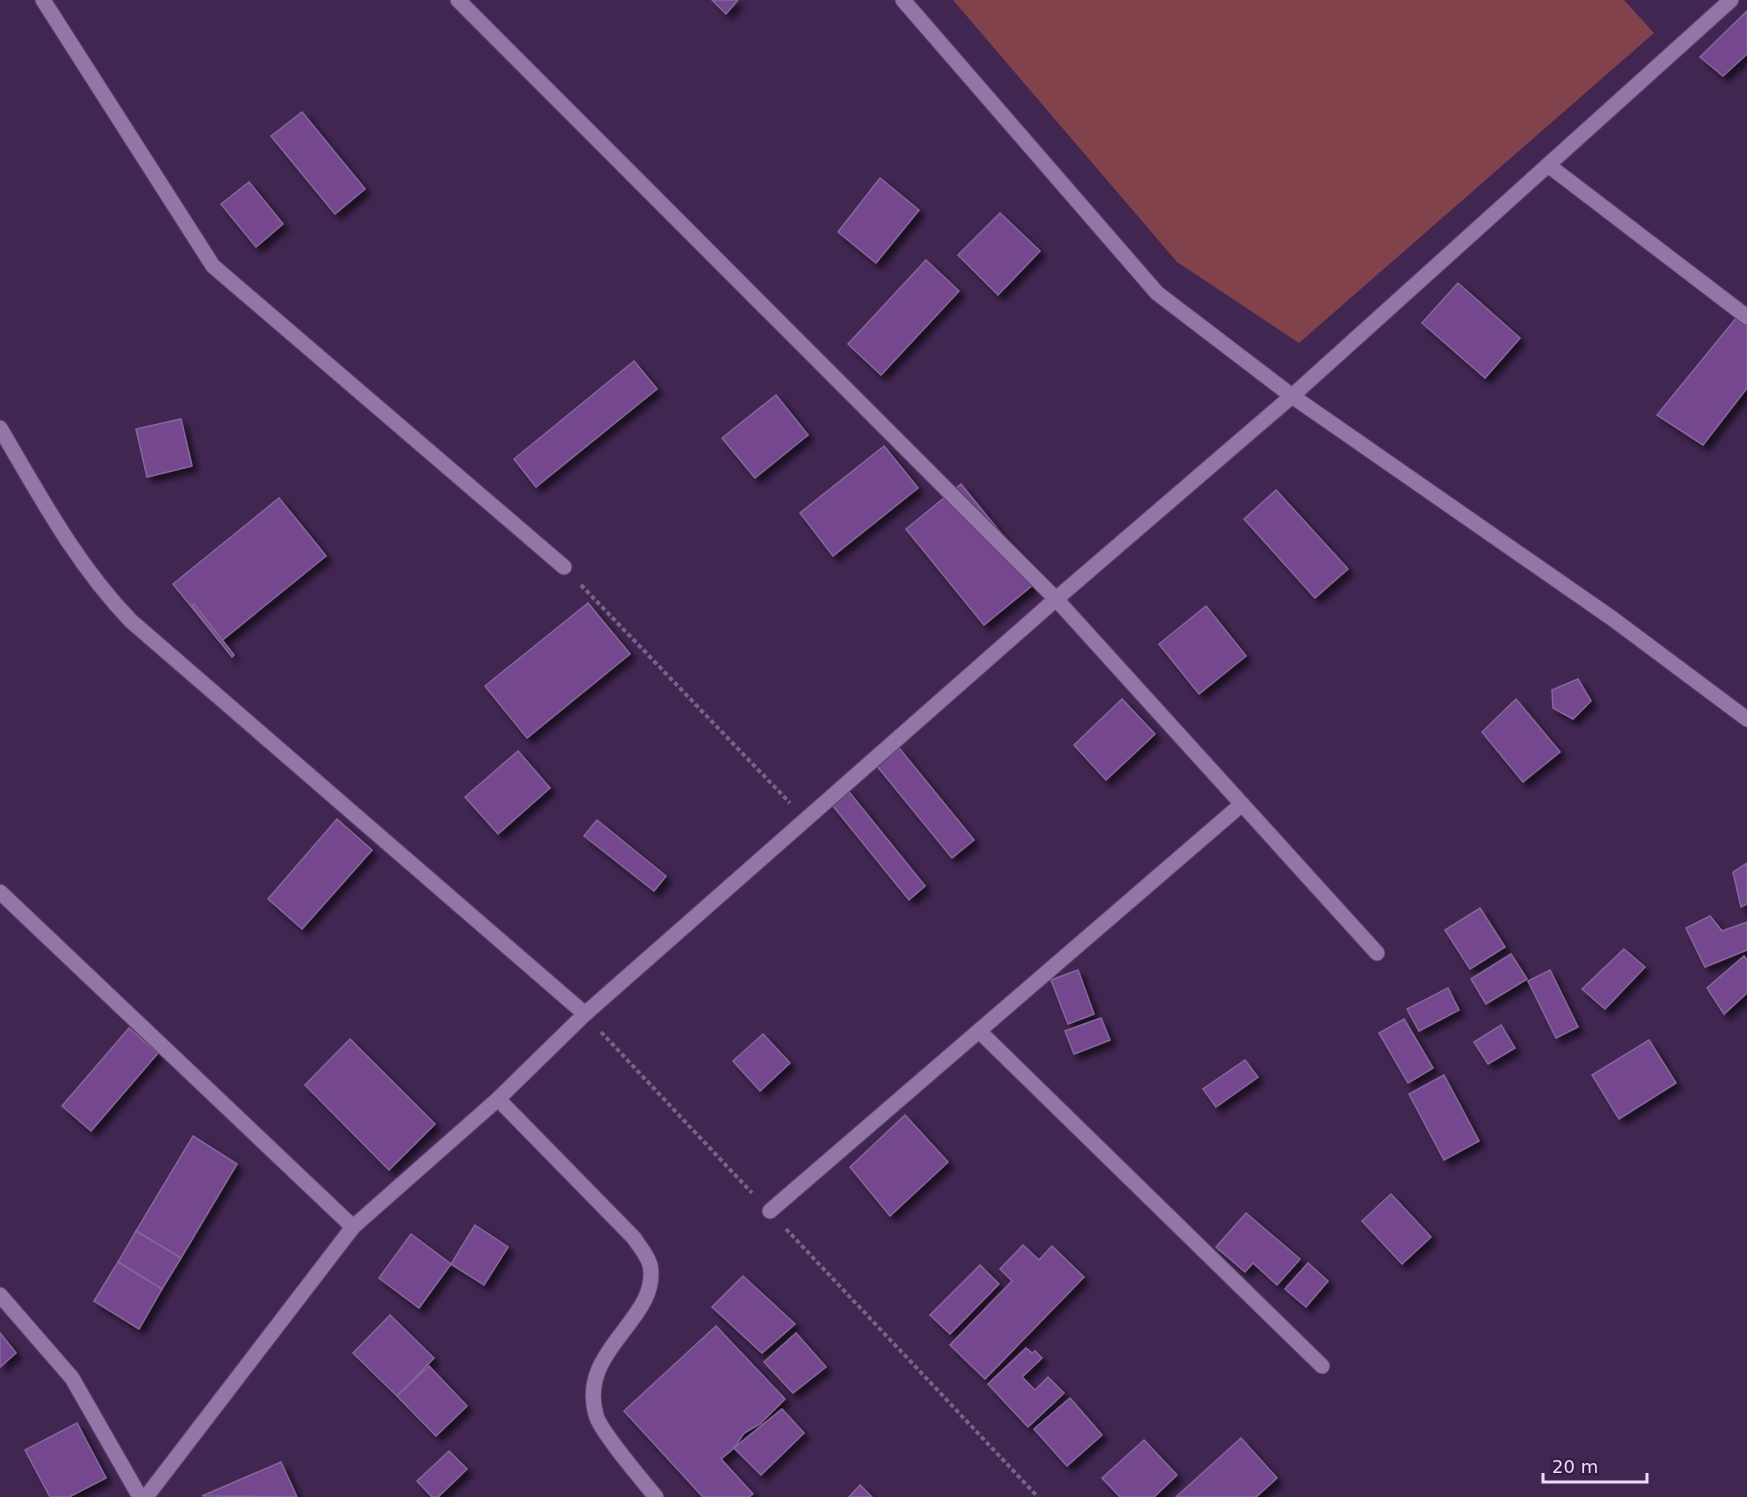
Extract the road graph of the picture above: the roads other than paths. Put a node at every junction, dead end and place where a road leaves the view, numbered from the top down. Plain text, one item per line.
1 (43, 0) edge
2 (458, 0) edge
3 (903, 0) edge
4 (1731, 0) edge
5 (1548, 165) junction
6 (1747, 317) edge
7 (1292, 396) junction
8 (0, 428) edge
9 (564, 567) road end
10 (1056, 599) junction
11 (1747, 719) edge
12 (1242, 804) junction
13 (0, 892) edge
14 (1377, 953) dead end
15 (585, 1014) junction
16 (979, 1031) junction
17 (498, 1099) junction
18 (770, 1211) road end
19 (353, 1227) junction
20 (0, 1295) edge
21 (1322, 1366) dead end
22 (140, 1497) edge
23 (146, 1497) edge
24 (656, 1497) edge

1 - 9 street
2 - 10 street
3 - 7 street
4 - 5 street
5 - 6 street
5 - 7 street
7 - 10 street
7 - 11 street
8 - 15 street
10 - 12 street
10 - 15 street
12 - 14 street
12 - 16 street
13 - 19 street
15 - 17 street
16 - 18 street
16 - 21 street
17 - 19 street
17 - 24 street
19 - 23 street
20 - 22 street

